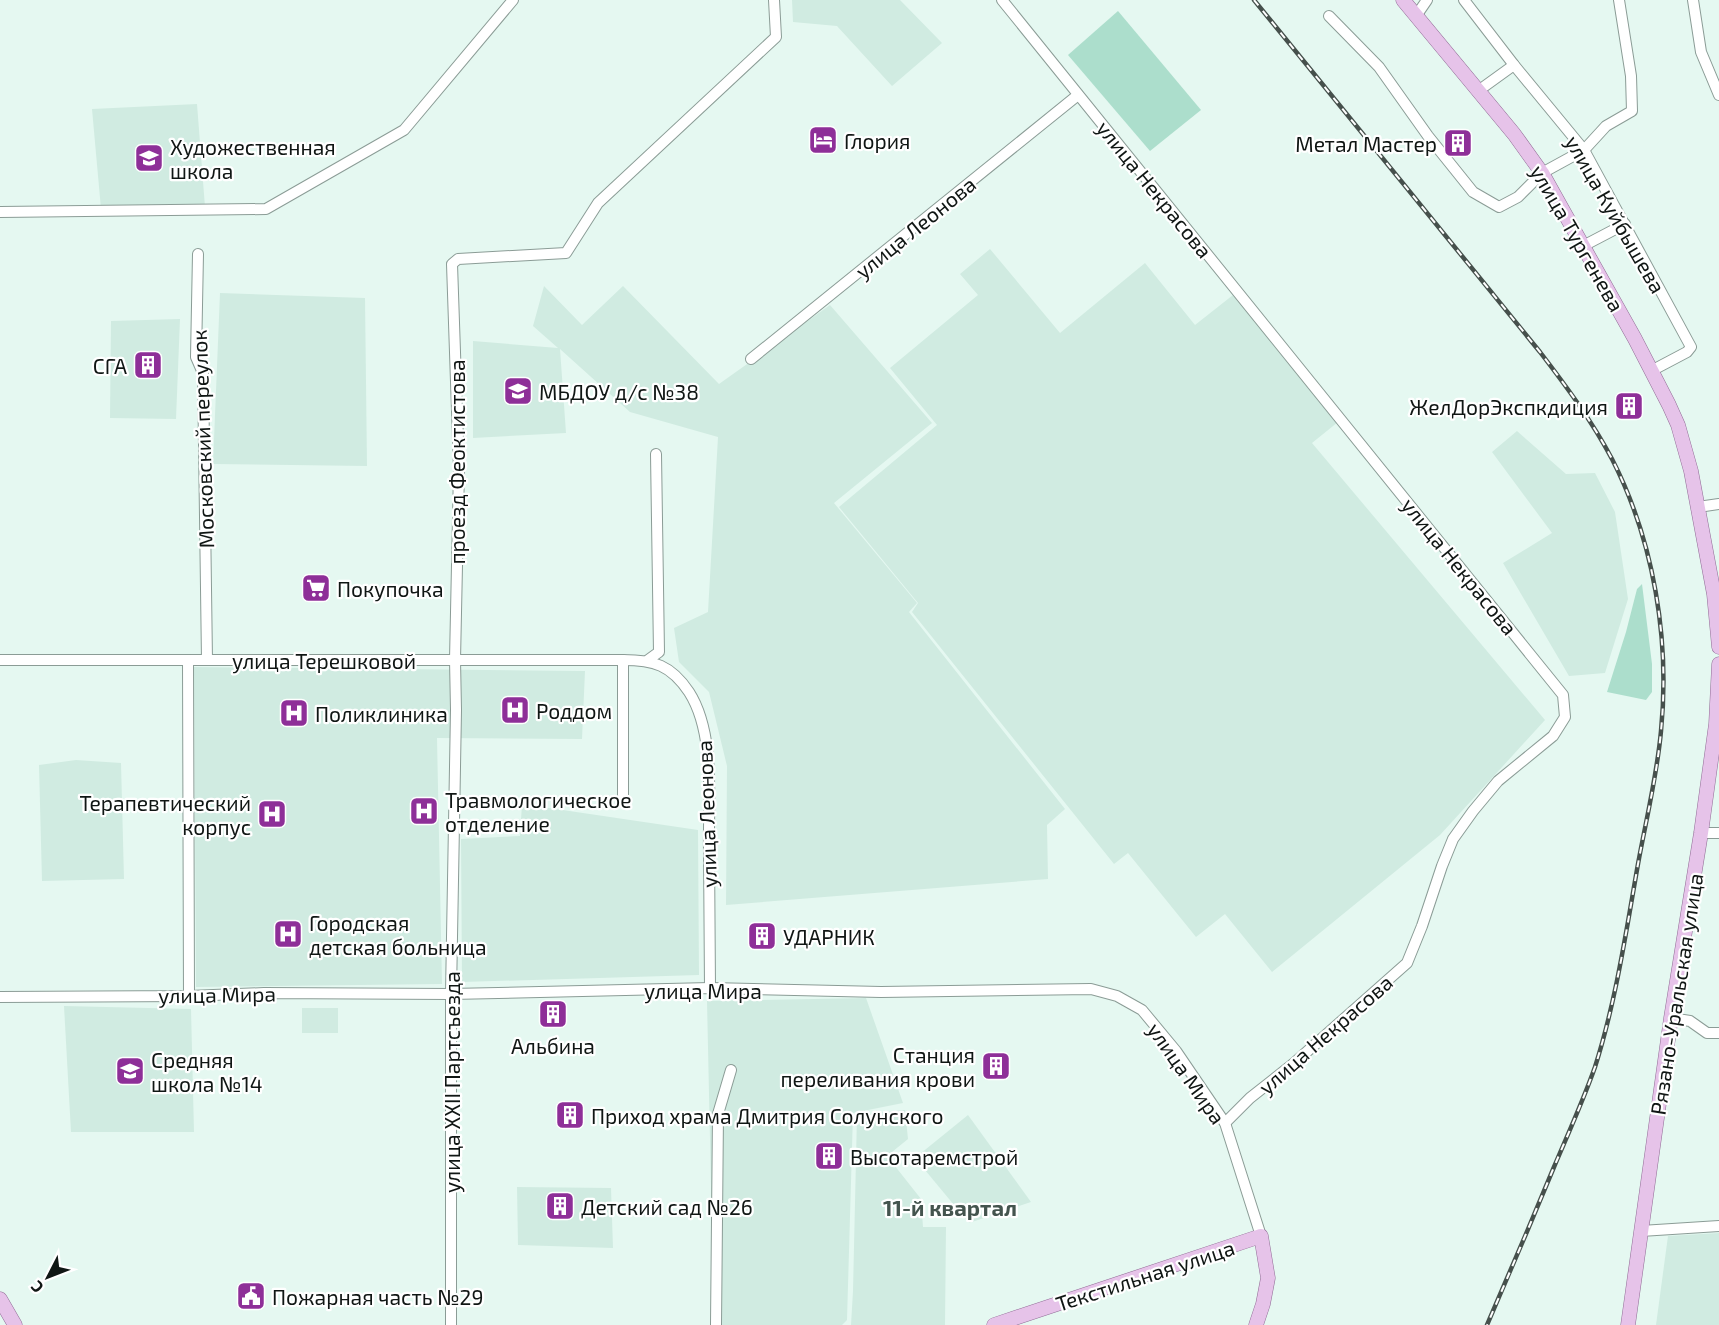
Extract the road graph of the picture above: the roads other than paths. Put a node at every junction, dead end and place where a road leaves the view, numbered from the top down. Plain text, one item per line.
1 (513, 0) edge
2 (774, 0) edge
3 (1002, 0) edge
4 (1403, 0) edge
5 (1427, 0) edge
6 (1619, 0) edge
7 (1693, 0) edge
8 (1464, 1) edge
9 (1329, 16) dead end
10 (1416, 16) junction
11 (1514, 65) junction
12 (1478, 91) junction
13 (1719, 95) edge
14 (1078, 96) junction
15 (1584, 150) junction
16 (1542, 173) junction
17 (0, 212) edge
18 (1625, 224) junction
19 (1583, 246) junction
20 (198, 254) dead end
21 (751, 359) dead end
22 (1651, 371) junction
23 (656, 454) dead end
24 (1719, 504) edge
25 (1698, 507) junction
26 (1719, 646) edge
27 (0, 660) edge
28 (188, 660) junction
29 (207, 660) junction
30 (455, 660) junction
31 (623, 660) junction
32 (648, 660) junction
33 (1719, 664) edge
34 (623, 795) dead end
35 (1701, 833) junction
36 (1719, 833) edge
37 (710, 988) junction
38 (452, 994) junction
39 (189, 996) junction
40 (0, 997) edge
41 (1671, 1018) junction
42 (1719, 1033) edge
43 (731, 1070) dead end
44 (1225, 1123) junction
45 (1719, 1226) edge
46 (1641, 1231) junction
47 (1261, 1236) junction
48 (0, 1299) edge
49 (15, 1325) edge
50 (451, 1325) edge
51 (716, 1325) edge
52 (994, 1325) edge
53 (1256, 1325) edge
54 (1628, 1325) edge

1 - 17 street
2 - 30 street, проезд Феоктистова
3 - 14 street, улица Некрасова
4 - 10 main road, улица Тургенева
5 - 10 street
6 - 15 street
7 - 13 street
8 - 11 street, улица Куйбышева
9 - 16 street
10 - 12 main road, улица Тургенева
11 - 12 street
11 - 15 street, улица Куйбышева
12 - 16 main road, улица Тургенева
14 - 21 street, улица Леонова
14 - 44 street, улица Некрасова
15 - 16 street
15 - 18 street, улица Куйбышева
16 - 19 main road, улица Тургенева
18 - 19 street
18 - 22 street, улица Куйбышева
19 - 22 main road, улица Тургенева
20 - 29 street, Московский переулок
22 - 25 main road, улица Тургенева
23 - 32 street
24 - 25 street
25 - 26 main road
27 - 28 street, улица Терешковой
28 - 29 street, улица Терешковой
28 - 39 street
29 - 30 street, улица Терешковой
30 - 31 street, улица Терешковой
30 - 38 street, улица XXII Партсъезда
31 - 32 street, улица Терешковой
31 - 34 street
32 - 37 street, улица Леонова
33 - 35 main road, Рязано-Уральская улица
35 - 36 street
35 - 41 main road, Рязано-Уральская улица
37 - 38 street, улица Мира
37 - 44 street, улица Мира
38 - 39 street, улица Мира
38 - 50 street, улица XXII Партсъезда
39 - 40 street, улица Мира
41 - 42 street
41 - 46 main road, Рязано-Уральская улица
43 - 51 street
44 - 47 street, улица Мира
45 - 46 street
46 - 54 main road, Рязано-Уральская улица
47 - 52 main road, Текстильная улица
47 - 53 main road
48 - 49 main road

